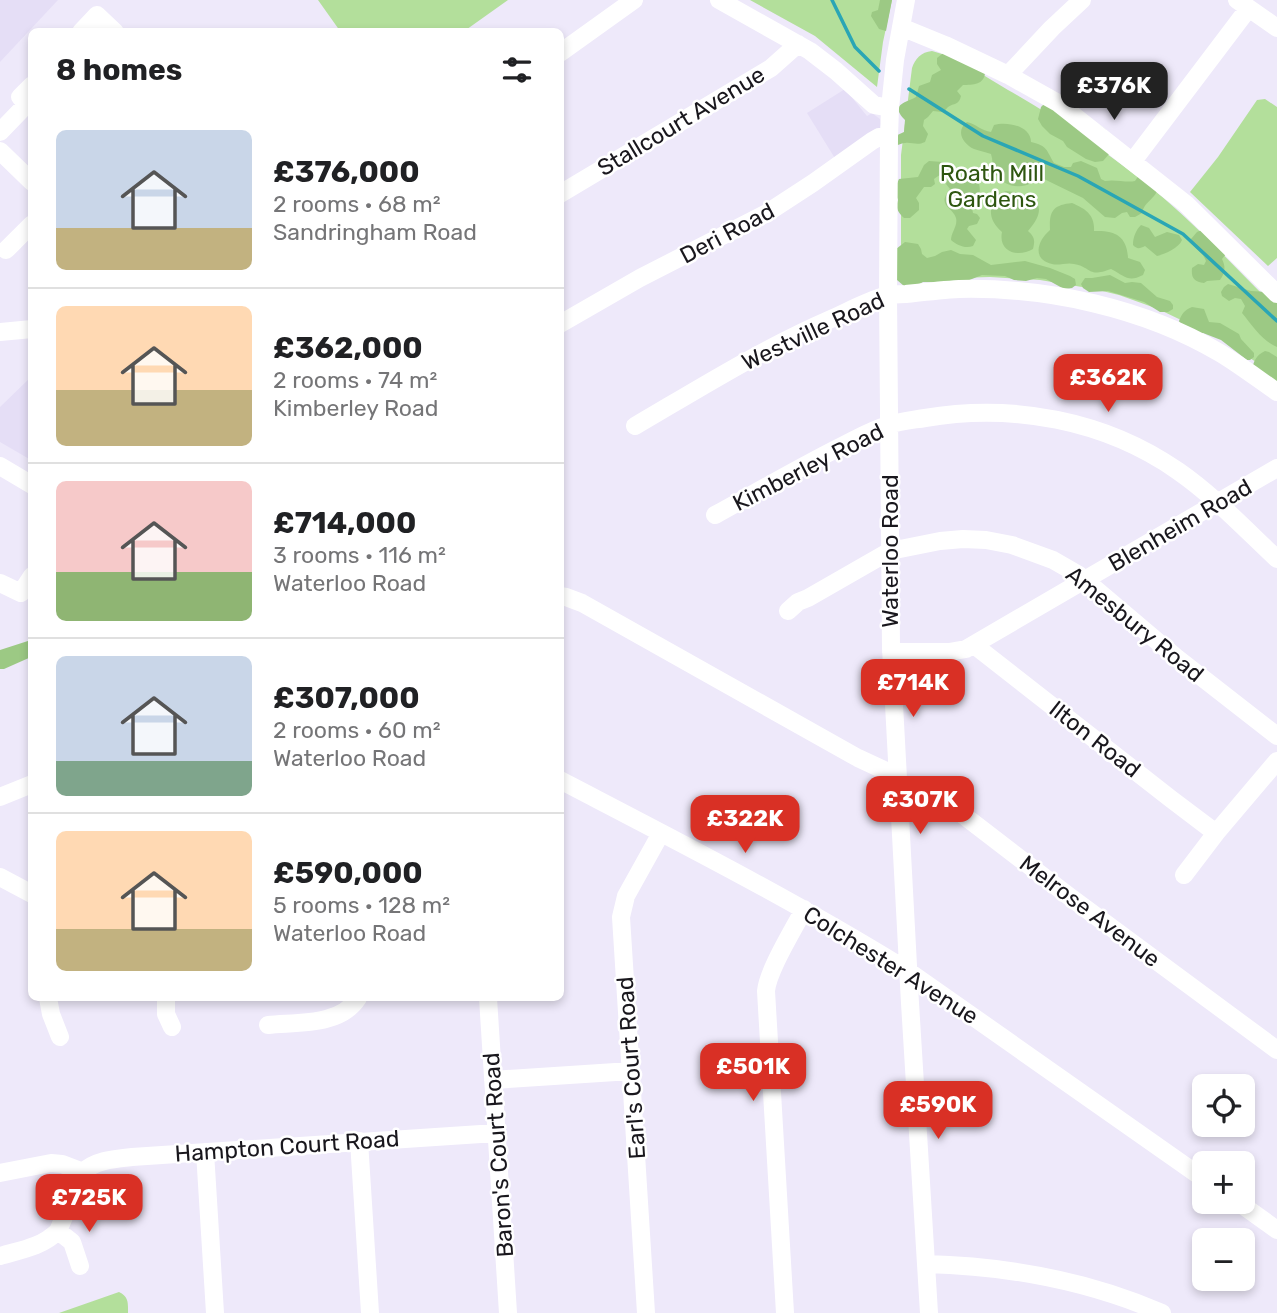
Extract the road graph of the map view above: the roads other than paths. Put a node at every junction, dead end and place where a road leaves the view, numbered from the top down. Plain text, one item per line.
1 (634, 0) edge
2 (719, 0) edge
3 (906, 0) edge
4 (1082, 0) edge
5 (1242, 4) edge
6 (901, 27) junction
7 (85, 28) edge
8 (111, 28) edge
9 (1277, 28) edge
10 (798, 44) junction
11 (564, 50) edge
12 (1009, 75) junction
13 (28, 89) edge
14 (890, 106) junction
15 (0, 132) edge
16 (889, 137) junction
17 (0, 151) edge
18 (1133, 162) junction
19 (28, 178) edge
20 (564, 192) edge
21 (28, 227) edge
22 (6, 250) dead end
23 (1277, 293) edge
24 (888, 295) junction
25 (564, 322) edge
26 (28, 328) edge
27 (0, 332) edge
28 (1277, 392) edge
29 (889, 424) junction
30 (635, 426) dead end
31 (0, 453) edge
32 (0, 466) edge
33 (1277, 468) edge
34 (28, 470) edge
35 (28, 483) edge
36 (1218, 503) junction
37 (715, 515) dead end
38 (890, 551) junction
39 (1277, 559) edge
40 (1085, 580) junction
41 (28, 582) edge
42 (0, 583) edge
43 (564, 597) edge
44 (788, 611) dead end
45 (974, 645) junction
46 (891, 652) junction
47 (1277, 736) edge
48 (1277, 761) edge
49 (897, 779) junction
50 (564, 782) edge
51 (28, 786) edge
52 (0, 797) edge
53 (661, 832) junction
54 (1216, 833) junction
55 (1184, 875) dead end
56 (0, 877) edge
57 (28, 892) edge
58 (804, 909) junction
59 (908, 971) junction
60 (49, 1001) edge
61 (166, 1001) edge
62 (356, 1001) edge
63 (488, 1001) edge
64 (268, 1025) dead end
65 (172, 1027) dead end
66 (60, 1037) dead end
67 (1277, 1050) edge
68 (631, 1071) junction
69 (493, 1080) junction
70 (496, 1133) junction
71 (359, 1141) junction
72 (205, 1152) junction
73 (1192, 1171) edge
74 (83, 1172) junction
75 (0, 1173) edge
76 (1255, 1214) edge
77 (1277, 1230) edge
78 (58, 1231) junction
79 (0, 1256) edge
80 (926, 1264) junction
81 (80, 1266) dead end
82 (215, 1313) edge
83 (370, 1313) edge
84 (508, 1313) edge
85 (646, 1313) edge
86 (785, 1313) edge
87 (929, 1313) edge
88 (1162, 1313) edge

1 - 11 street
2 - 10 street
3 - 6 street, Waterloo Road
4 - 12 street
5 - 9 street
5 - 18 street
6 - 12 street
6 - 14 street, Waterloo Road
7 - 8 street
10 - 14 street
10 - 20 street, Stallcourt Avenue
12 - 18 street
13 - 15 street
14 - 16 street, Waterloo Road
16 - 24 street, Waterloo Road
16 - 25 street, Deri Road
17 - 19 street
18 - 23 street
21 - 22 street
24 - 28 street, Westville Road
24 - 29 street, Waterloo Road
24 - 30 street, Westville Road
26 - 27 street
29 - 36 street, Kimberley Road
29 - 37 street, Kimberley Road
29 - 38 street, Waterloo Road
31 - 34 street
32 - 35 street
33 - 36 street, Blenheim Road
36 - 39 street, Kimberley Road
36 - 40 street, Blenheim Road
38 - 40 street, Amesbury Road
38 - 44 street, Amesbury Road
38 - 46 street, Waterloo Road
40 - 45 street, Blenheim Road
40 - 47 street, Amesbury Road
41 - 42 street
43 - 49 street, Melrose Avenue
45 - 46 street, Blenheim Road
45 - 54 street, Ilton Road
46 - 49 street, Waterloo Road
48 - 54 street
49 - 59 street, Waterloo Road
49 - 67 street, Melrose Avenue
50 - 53 street, Colchester Avenue
51 - 52 street
53 - 58 street, Colchester Avenue
53 - 68 street, Earl's Court Road
54 - 55 street
56 - 57 street
58 - 59 street, Colchester Avenue
58 - 86 street
59 - 73 street, Colchester Avenue
59 - 80 street, Waterloo Road
60 - 66 street
61 - 65 street
62 - 64 street
63 - 69 street, Baron's Court Road
68 - 69 street
68 - 85 street, Earl's Court Road
69 - 70 street, Baron's Court Road
70 - 71 street, Hampton Court Road
70 - 84 street, Baron's Court Road
71 - 72 street, Hampton Court Road
71 - 83 street
72 - 74 street, Hampton Court Road
72 - 82 street
74 - 75 street
74 - 78 street
76 - 77 street
78 - 79 street
78 - 81 street
80 - 87 street, Waterloo Road
80 - 88 street

